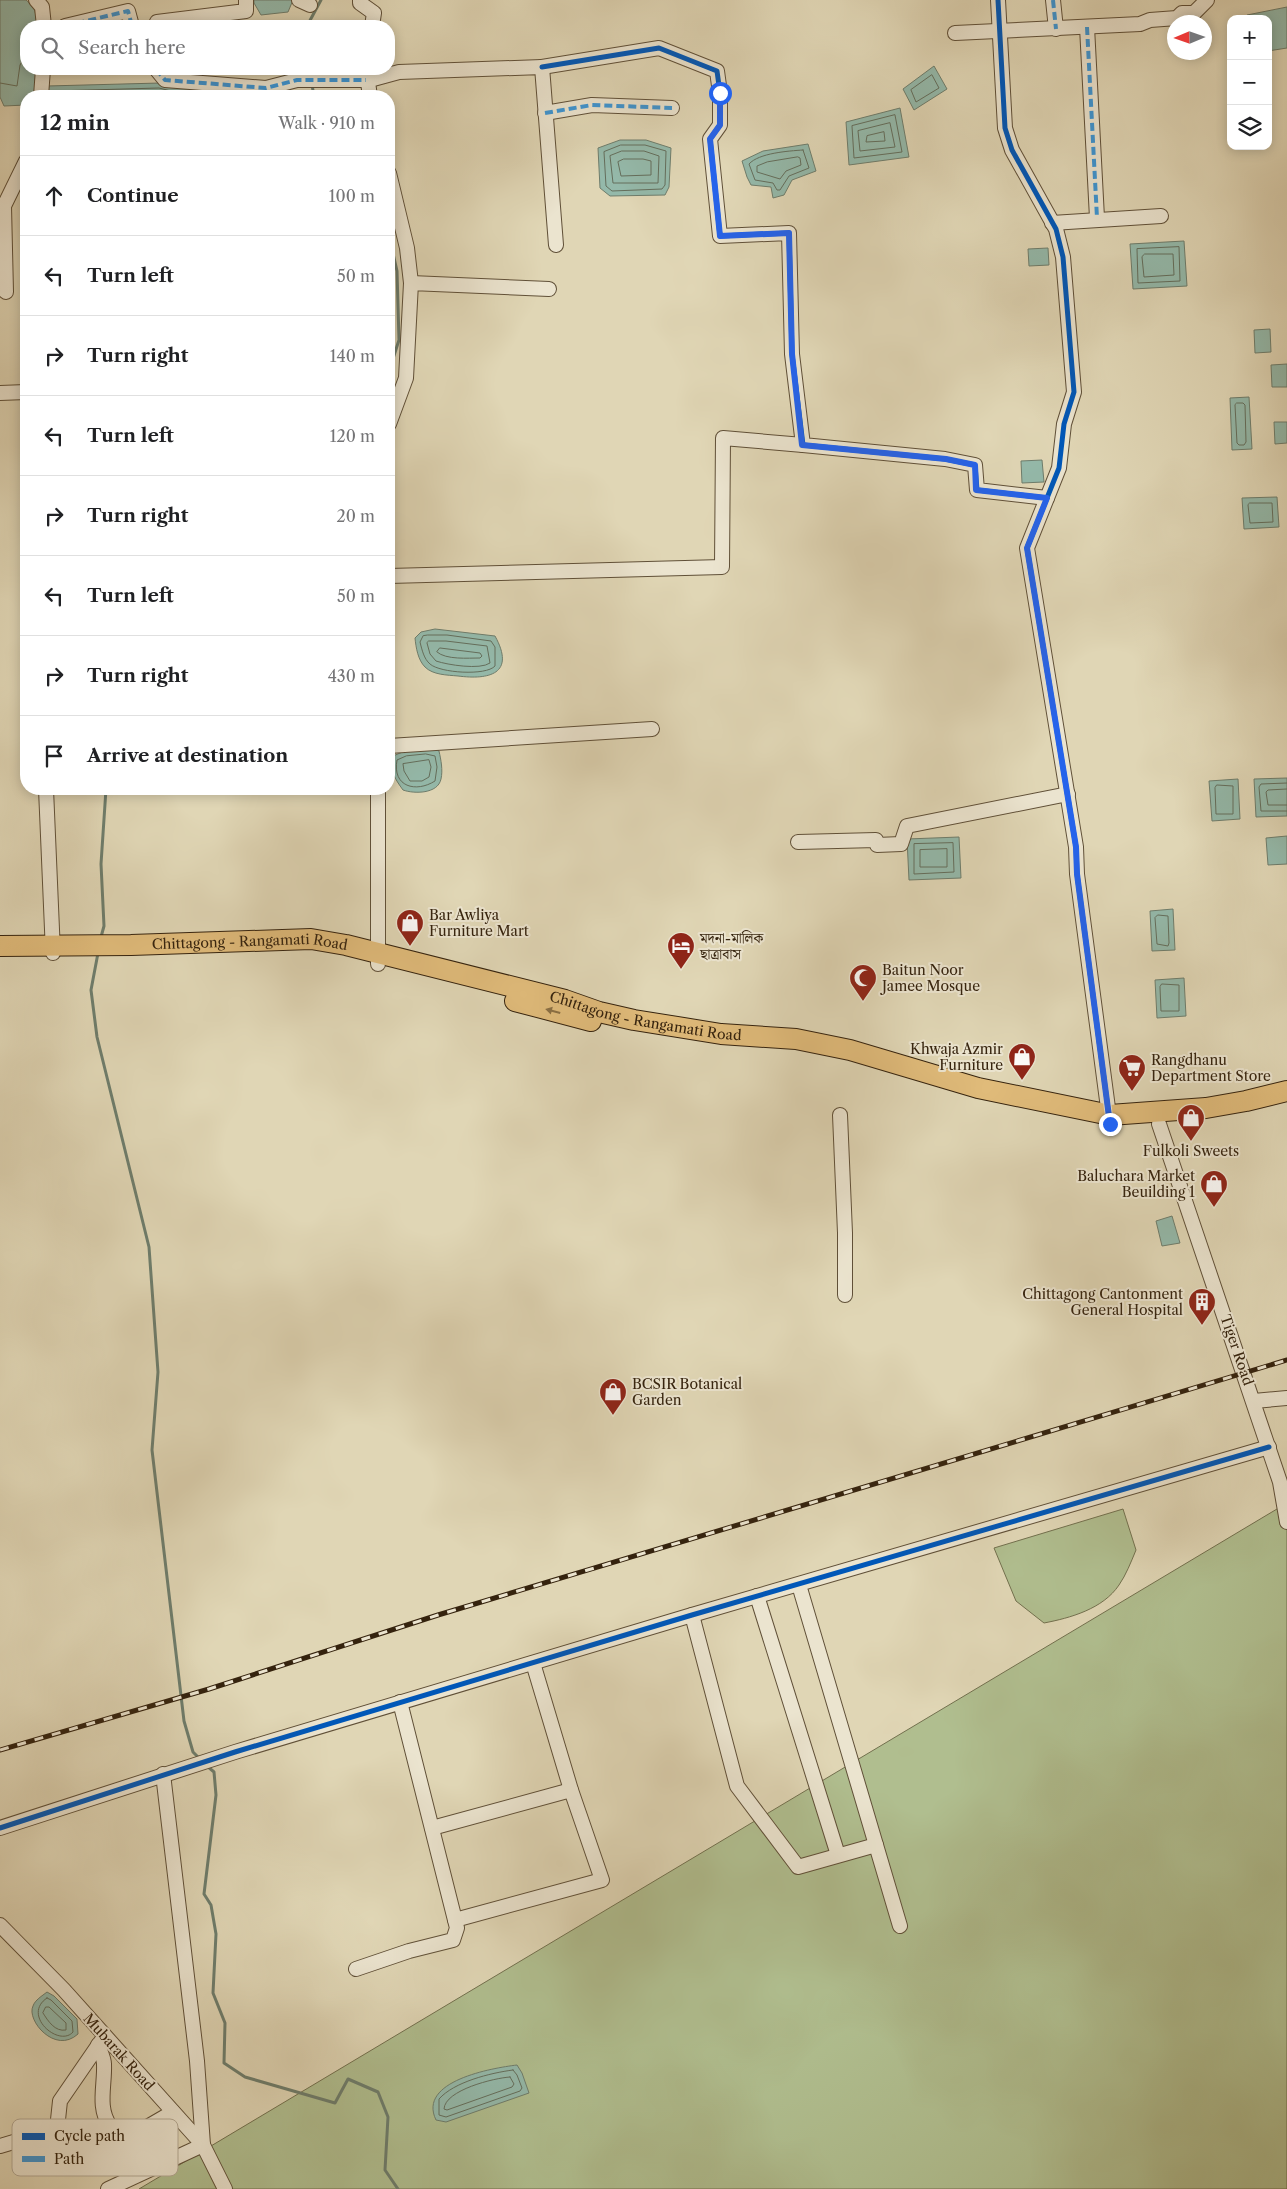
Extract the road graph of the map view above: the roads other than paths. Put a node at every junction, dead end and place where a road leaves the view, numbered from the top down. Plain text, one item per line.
1 (36, 0) edge
2 (246, 0) edge
3 (360, 0) edge
4 (998, 0) edge
5 (1053, 0) edge
6 (1207, 0) edge
7 (43, 20) edge
8 (90, 20) edge
9 (130, 20) edge
10 (173, 20) edge
11 (373, 20) edge
12 (1087, 27) junction
13 (1056, 29) junction
14 (999, 31) junction
15 (955, 33) dead end
16 (542, 67) junction
17 (395, 73) edge
18 (43, 75) edge
19 (161, 75) edge
20 (379, 75) edge
21 (366, 77) edge
22 (42, 90) edge
23 (369, 90) edge
24 (672, 108) dead end
25 (545, 113) junction
26 (20, 173) edge
27 (395, 197) edge
28 (1161, 216) dead end
29 (1097, 218) junction
30 (1052, 222) junction
31 (556, 245) dead end
32 (411, 283) junction
33 (549, 289) dead end
34 (6, 292) dead end
35 (0, 392) edge
36 (20, 392) edge
37 (395, 408) edge
38 (802, 445) junction
39 (1047, 498) junction
40 (395, 576) edge
41 (652, 729) dead end
42 (395, 746) edge
43 (1068, 794) junction
44 (46, 795) edge
45 (378, 795) edge
46 (798, 842) dead end
47 (0, 946) edge
48 (53, 950) junction
49 (0, 955) edge
50 (377, 958) junction
51 (1287, 1091) edge
52 (1287, 1102) edge
53 (840, 1116) dead end
54 (1110, 1120) junction
55 (1159, 1124) junction
56 (845, 1295) dead end
57 (1287, 1398) edge
58 (1254, 1401) junction
59 (1269, 1447) junction
60 (1287, 1522) edge
61 (799, 1585) junction
62 (757, 1596) junction
63 (692, 1615) junction
64 (533, 1663) junction
65 (400, 1702) junction
66 (163, 1774) junction
67 (570, 1790) junction
68 (0, 1828) edge
69 (432, 1828) junction
70 (876, 1844) junction
71 (838, 1855) junction
72 (455, 1920) junction
73 (0, 1925) edge
74 (900, 1926) dead end
75 (356, 1968) dead end
76 (101, 2041) junction
77 (173, 2112) junction
78 (59, 2119) edge
79 (105, 2119) edge
80 (161, 2119) edge
81 (12, 2142) edge
82 (203, 2145) junction
83 (0, 2146) edge
84 (178, 2157) edge
85 (136, 2176) edge
86 (108, 2189) edge
87 (225, 2189) edge

1 - 7 street
2 - 10 street
3 - 11 street
4 - 14 street
5 - 13 street
6 - 12 street
8 - 9 street
12 - 13 street
12 - 29 street
13 - 14 street
14 - 15 street
14 - 30 street
16 - 17 street
16 - 25 street
16 - 38 street
18 - 22 street
19 - 21 street
20 - 21 street
21 - 23 street
24 - 25 street
25 - 31 street
26 - 34 street
27 - 32 street
28 - 29 street
29 - 30 street
30 - 39 street
32 - 33 street
32 - 37 street
35 - 36 street
38 - 39 street
38 - 40 street
39 - 43 street
41 - 42 street
43 - 46 street
43 - 54 street
44 - 48 street
45 - 50 street
47 - 48 highway, Chittagong - Rangamati Road
48 - 49 highway, Chittagong - Rangamati Road
48 - 50 highway, Chittagong - Rangamati Road
50 - 54 highway, Chittagong - Rangamati Road
51 - 54 highway, Chittagong - Rangamati Road
52 - 55 highway, Chittagong - Rangamati Road
53 - 56 street
54 - 55 highway, Chittagong - Rangamati Road
55 - 58 street, Tiger Road
57 - 58 street
58 - 59 street, Tiger Road
59 - 60 street, Tiger Road
59 - 61 street
61 - 62 street
61 - 70 street
62 - 63 street
62 - 71 street
63 - 64 street
63 - 71 street
64 - 65 street
64 - 67 street
65 - 66 street
65 - 69 street
66 - 68 street
66 - 82 street
67 - 69 street
67 - 72 street
69 - 72 street
70 - 71 street
70 - 74 street
72 - 75 street
73 - 76 street, Mubarak Road
76 - 77 street, Mubarak Road
76 - 78 street
76 - 79 street
77 - 80 street
77 - 82 street, Mubarak Road
81 - 83 street
82 - 84 street
82 - 87 street, Mubarak Road
85 - 86 street

